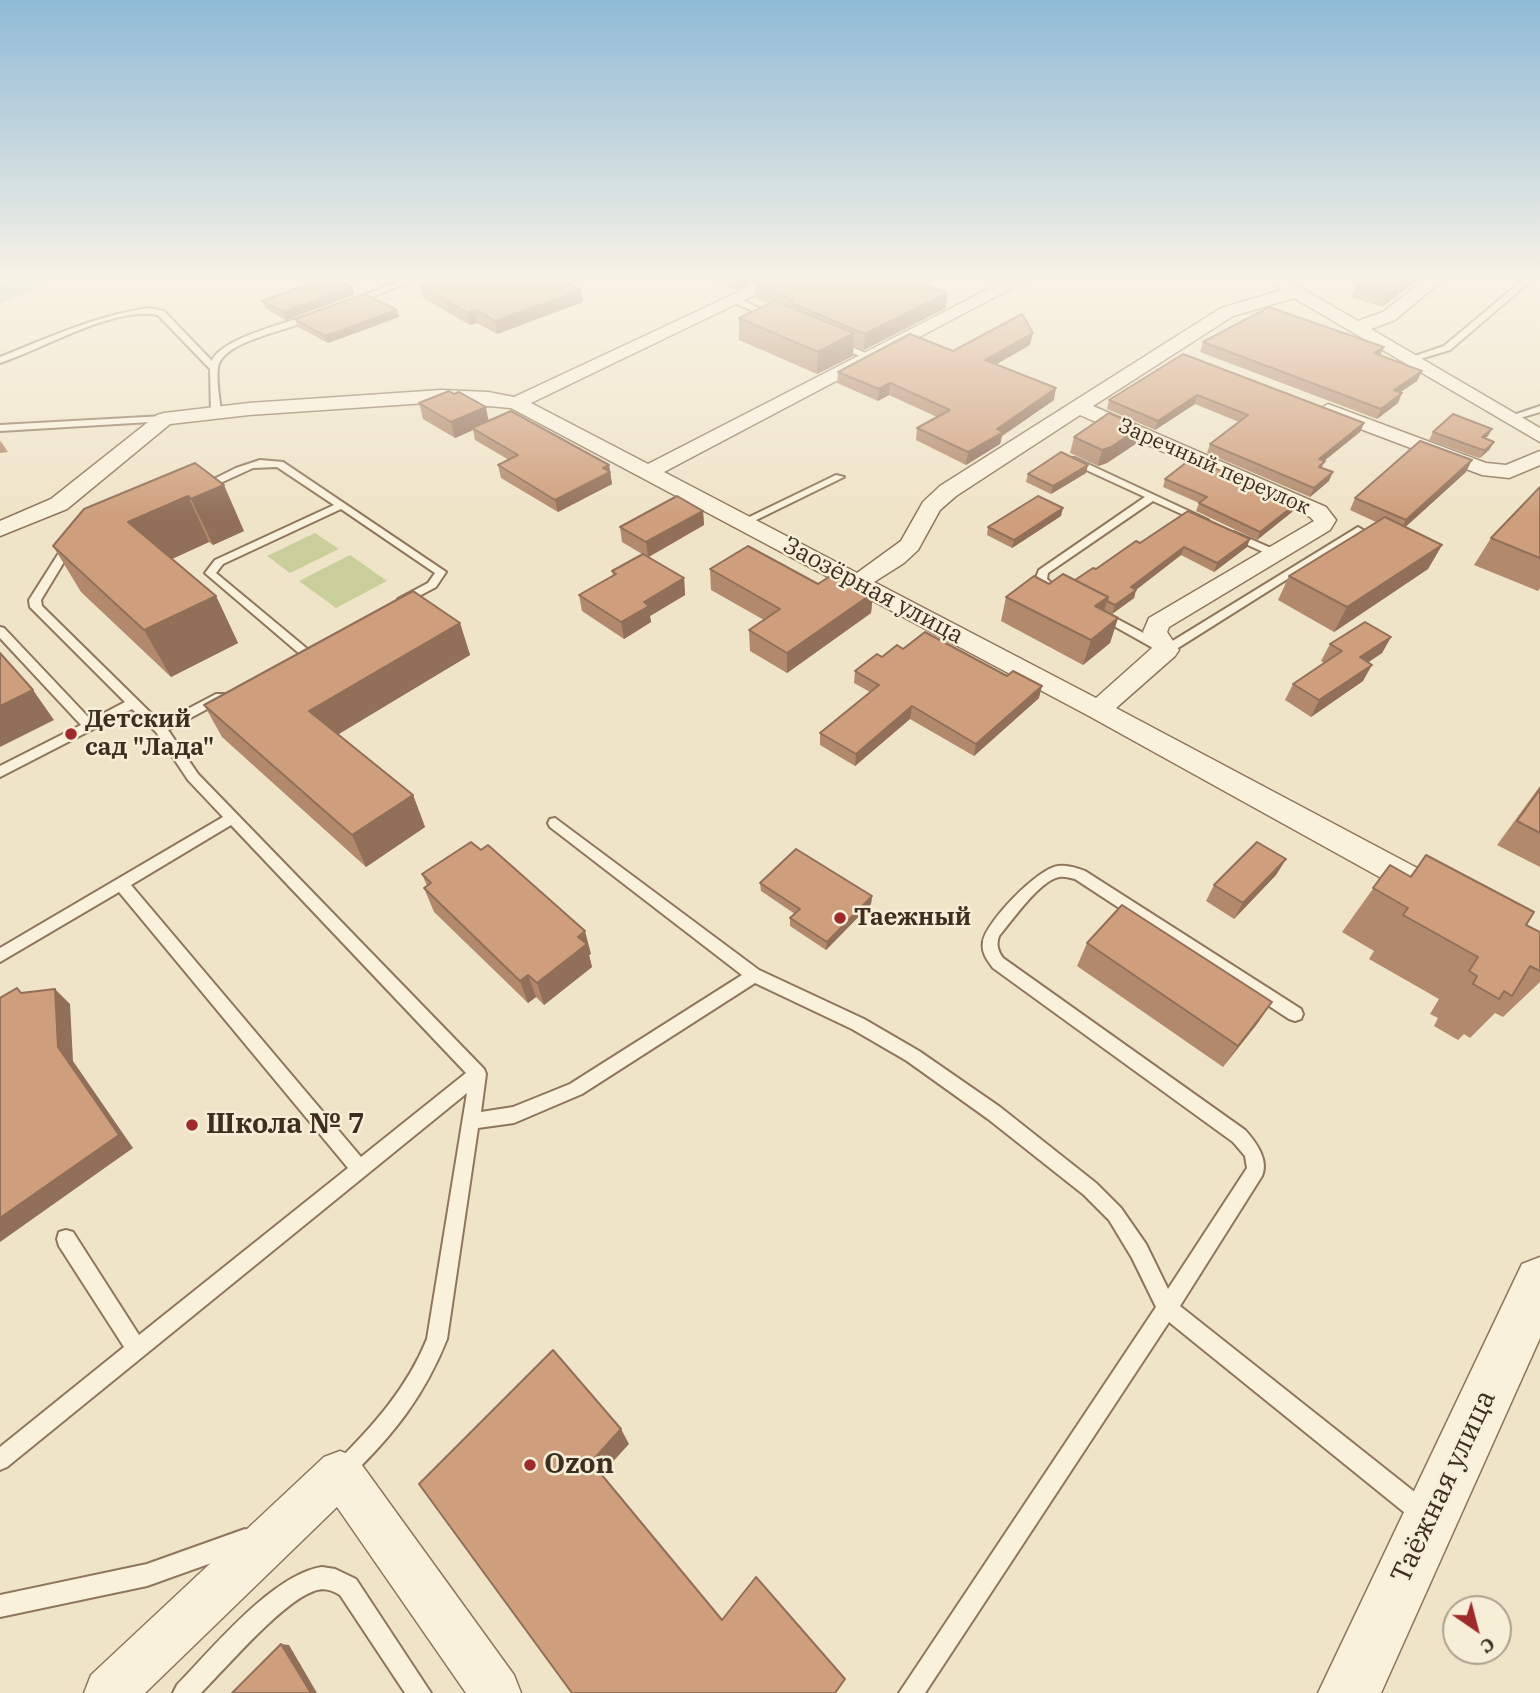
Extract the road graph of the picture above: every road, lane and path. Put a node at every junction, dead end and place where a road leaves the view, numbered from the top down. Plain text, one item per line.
1 (204, 358) edge
2 (218, 358) edge
3 (612, 358) edge
4 (868, 358) edge
5 (1154, 358) edge
6 (1413, 358) edge
7 (1410, 359) joint
8 (214, 368) junction
9 (1307, 402) edge
10 (516, 403) junction
11 (1078, 407) junction
12 (1540, 409) edge
13 (216, 413) junction
14 (1510, 418) junction
15 (164, 419) junction
16 (0, 428) edge
17 (1540, 436) edge
18 (1060, 454) edge
19 (1540, 457) edge
20 (649, 472) junction
21 (839, 477) dead end
22 (191, 492) edge
23 (1152, 497) junction
24 (342, 505) junction
25 (744, 522) junction
26 (1214, 526) edge
27 (0, 529) edge
28 (1358, 530) edge
29 (1227, 532) edge
30 (79, 541) edge
31 (1274, 554) junction
32 (858, 583) junction
33 (1069, 598) edge
34 (386, 610) edge
35 (1093, 611) edge
36 (0, 631) edge
37 (317, 646) edge
38 (1166, 650) junction
39 (305, 652) junction
40 (293, 659) edge
41 (233, 690) edge
42 (134, 703) junction
43 (1098, 710) junction
44 (90, 726) junction
45 (160, 729) junction
46 (0, 772) edge
47 (232, 818) junction
48 (555, 823) dead end
49 (121, 884) junction
50 (1444, 898) edge
51 (0, 956) edge
52 (754, 975) junction
53 (1295, 1014) dead end
54 (478, 1074) junction
55 (470, 1121) junction
56 (360, 1169) junction
57 (66, 1239) dead end
58 (1540, 1282) edge
59 (1167, 1308) junction
60 (137, 1350) junction
61 (0, 1460) edge
62 (329, 1484) junction
63 (1430, 1518) junction
64 (0, 1606) edge
65 (109, 1693) edge
66 (185, 1693) edge
67 (419, 1693) edge
68 (496, 1693) edge
69 (911, 1693) edge
70 (1349, 1693) edge

1 - 8 lane
2 - 8 lane
3 - 10 street
4 - 20 street
5 - 11 street
6 - 7 lane
7 - 14 street
8 - 13 lane
9 - 19 street
10 - 13 street, Заозёрная улица
10 - 20 street, Заозёрная улица
11 - 31 street, Заречный переулок
11 - 32 street
12 - 14 lane
13 - 15 street, Заозёрная улица
14 - 17 street
15 - 16 lane
15 - 27 street
18 - 23 lane
20 - 25 street, Заозёрная улица
21 - 25 lane
22 - 24 lane
23 - 26 lane
23 - 33 lane
24 - 34 lane
24 - 39 lane
25 - 32 street, Заозёрная улица
28 - 38 lane
29 - 31 lane
30 - 42 lane
31 - 38 street, Заречный переулок
32 - 43 street, Заозёрная улица
35 - 38 lane
36 - 44 lane
37 - 39 lane
38 - 43 street
39 - 40 lane
41 - 45 lane
42 - 44 lane
42 - 45 lane
43 - 50 street, Заозёрная улица
44 - 46 lane
45 - 47 lane
47 - 49 lane
47 - 54 lane
48 - 52 lane
49 - 51 lane
49 - 56 lane
52 - 55 lane
52 - 59 lane
53 - 59 lane
54 - 55 lane
54 - 56 lane
55 - 62 lane
56 - 60 lane
57 - 60 lane
58 - 63 street, Таёжная улица
59 - 63 lane
59 - 69 lane
60 - 61 lane
62 - 64 lane
62 - 65 street
62 - 68 street
63 - 70 street, Таёжная улица
66 - 67 lane

